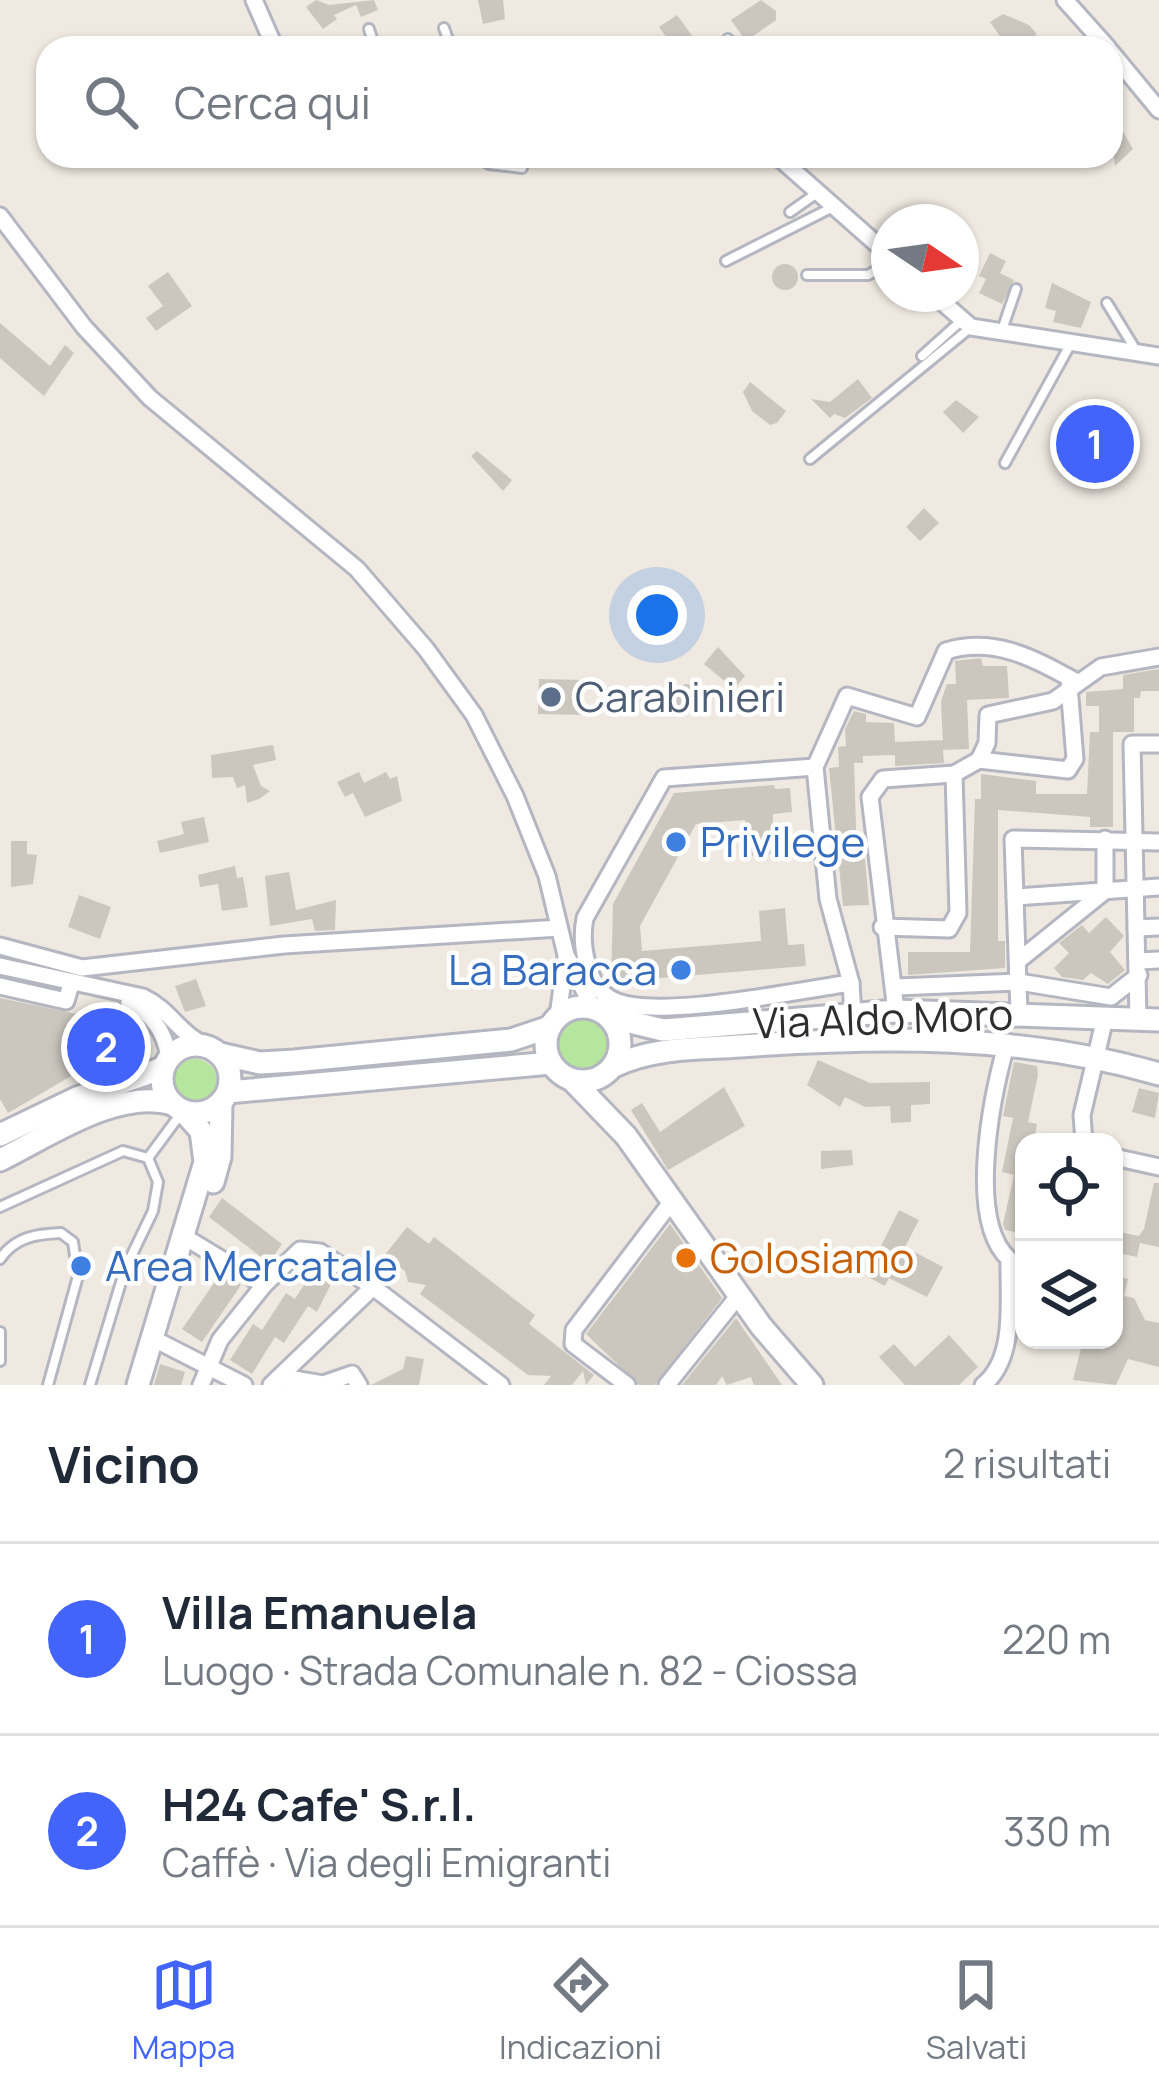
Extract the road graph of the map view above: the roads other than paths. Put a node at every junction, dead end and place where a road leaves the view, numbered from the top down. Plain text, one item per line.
1 (254, 0) edge
2 (1065, 0) edge
3 (444, 28) dead end
4 (369, 29) dead end
5 (270, 36) edge
6 (371, 36) edge
7 (447, 36) edge
8 (1097, 36) edge
9 (1123, 67) edge
10 (1159, 110) edge
11 (791, 168) edge
12 (793, 170) joint
13 (818, 193) junction
14 (834, 206) junction
15 (790, 212) dead end
16 (0, 216) edge
17 (871, 242) edge
18 (726, 261) dead end
19 (871, 272) edge
20 (807, 275) dead end
21 (1016, 289) dead end
22 (1107, 303) dead end
23 (954, 312) edge
24 (967, 323) junction
25 (1000, 334) junction
26 (1070, 344) junction
27 (1137, 353) junction
28 (922, 356) dead end
29 (1159, 356) edge
30 (810, 458) dead end
31 (1004, 463) dead end
32 (1159, 657) edge
33 (1073, 684) junction
34 (1159, 744) edge
35 (979, 760) junction
36 (815, 767) junction
37 (954, 774) junction
38 (1105, 839) junction
39 (1133, 841) junction
40 (1159, 842) edge
41 (1159, 887) edge
42 (1135, 889) junction
43 (1105, 891) junction
44 (1015, 897) junction
45 (882, 927) junction
46 (1159, 927) edge
47 (559, 928) junction
48 (1136, 928) junction
49 (0, 946) edge
50 (566, 955) junction
51 (1159, 960) edge
52 (1018, 962) junction
53 (0, 966) edge
54 (1138, 968) junction
55 (1019, 982) junction
56 (851, 983) junction
57 (71, 984) junction
58 (0, 986) edge
59 (896, 987) junction
60 (110, 992) junction
61 (713, 1001) junction
62 (601, 1012) junction
63 (896, 1012) junction
64 (1019, 1013) junction
65 (853, 1015) junction
66 (1106, 1018) junction
67 (1148, 1020) edge
68 (554, 1022) junction
69 (710, 1027) junction
70 (1007, 1042) junction
71 (215, 1051) junction
72 (1095, 1060) junction
73 (166, 1063) junction
74 (551, 1063) junction
75 (613, 1067) junction
76 (1159, 1074) edge
77 (572, 1080) junction
78 (225, 1097) junction
79 (178, 1107) junction
80 (1083, 1133) edge
81 (0, 1134) edge
82 (626, 1136) junction
83 (148, 1159) junction
84 (1123, 1159) edge
85 (0, 1160) edge
86 (1159, 1167) edge
87 (673, 1201) junction
88 (0, 1207) edge
89 (188, 1239) junction
90 (1015, 1255) edge
91 (0, 1259) edge
92 (1009, 1259) junction
93 (264, 1285) junction
94 (373, 1287) junction
95 (739, 1295) junction
96 (0, 1332) edge
97 (155, 1336) junction
98 (0, 1360) edge
99 (207, 1366) junction
100 (276, 1381) edge
101 (996, 1382) edge
102 (48, 1385) edge
103 (90, 1385) edge
104 (138, 1385) edge
105 (201, 1385) edge
106 (244, 1385) edge
107 (359, 1385) edge
108 (501, 1385) edge
109 (627, 1385) edge
110 (667, 1385) edge
111 (812, 1385) edge

1 - 5 street
2 - 8 street
3 - 7 lane
4 - 6 lane
9 - 10 street
11 - 12 street
12 - 13 street
13 - 14 street
13 - 15 lane
14 - 17 street
14 - 18 lane
16 - 47 street
19 - 20 lane
21 - 25 lane
22 - 27 lane
23 - 24 street
24 - 25 street
24 - 28 lane
24 - 30 lane
25 - 26 street
26 - 27 street
26 - 31 lane
27 - 29 street
32 - 33 street
33 - 35 street
33 - 35 street
33 - 36 street
34 - 39 street
35 - 37 street
36 - 56 street
36 - 61 street, Via Aldo Moro
37 - 45 street
37 - 45 street
38 - 39 street
38 - 43 street
38 - 44 street
39 - 40 street
39 - 42 street
41 - 42 street
42 - 43 street
42 - 48 street
43 - 44 street
43 - 52 street
44 - 52 street
45 - 59 street
46 - 48 street
47 - 49 street
47 - 50 street
48 - 54 street
50 - 62 street
50 - 68 street
51 - 54 street, Via Aldo Moro
52 - 55 street
53 - 57 street
54 - 55 street, Via Aldo Moro
54 - 67 street
55 - 59 street, Via Aldo Moro
55 - 64 street
56 - 61 street, Via Aldo Moro
56 - 65 street
57 - 58 street
57 - 60 street
59 - 63 street
60 - 71 street
60 - 73 street
61 - 69 street
62 - 68 main road
62 - 69 main road, Via Aldo Moro
62 - 75 main road
63 - 64 main road, Via Aldo Moro
63 - 65 main road, Via Aldo Moro
64 - 66 main road, Via Aldo Moro
65 - 69 main road, Via Aldo Moro
66 - 67 main road, Via Aldo Moro
66 - 72 street
68 - 71 main road
68 - 74 main road
70 - 72 main road, Via Aldo Moro
70 - 75 main road, Via Aldo Moro
70 - 92 street
71 - 73 main road
71 - 78 main road
72 - 76 main road, Via Aldo Moro
72 - 80 street
73 - 79 main road
73 - 81 main road
74 - 77 main road
74 - 78 main road
75 - 77 main road
75 - 82 main road
77 - 82 main road
78 - 79 main road
78 - 89 main road
79 - 83 lane
79 - 85 main road
79 - 89 main road
82 - 87 main road
83 - 88 lane
83 - 103 lane
84 - 86 street
87 - 95 main road
87 - 109 street
89 - 93 street
89 - 97 main road
90 - 92 street
91 - 102 lane
92 - 101 street
93 - 94 street
93 - 99 street
94 - 100 street
94 - 108 street
95 - 110 street
95 - 111 main road
96 - 98 lane
97 - 99 street
97 - 104 main road
99 - 105 street
99 - 106 street
100 - 107 street

